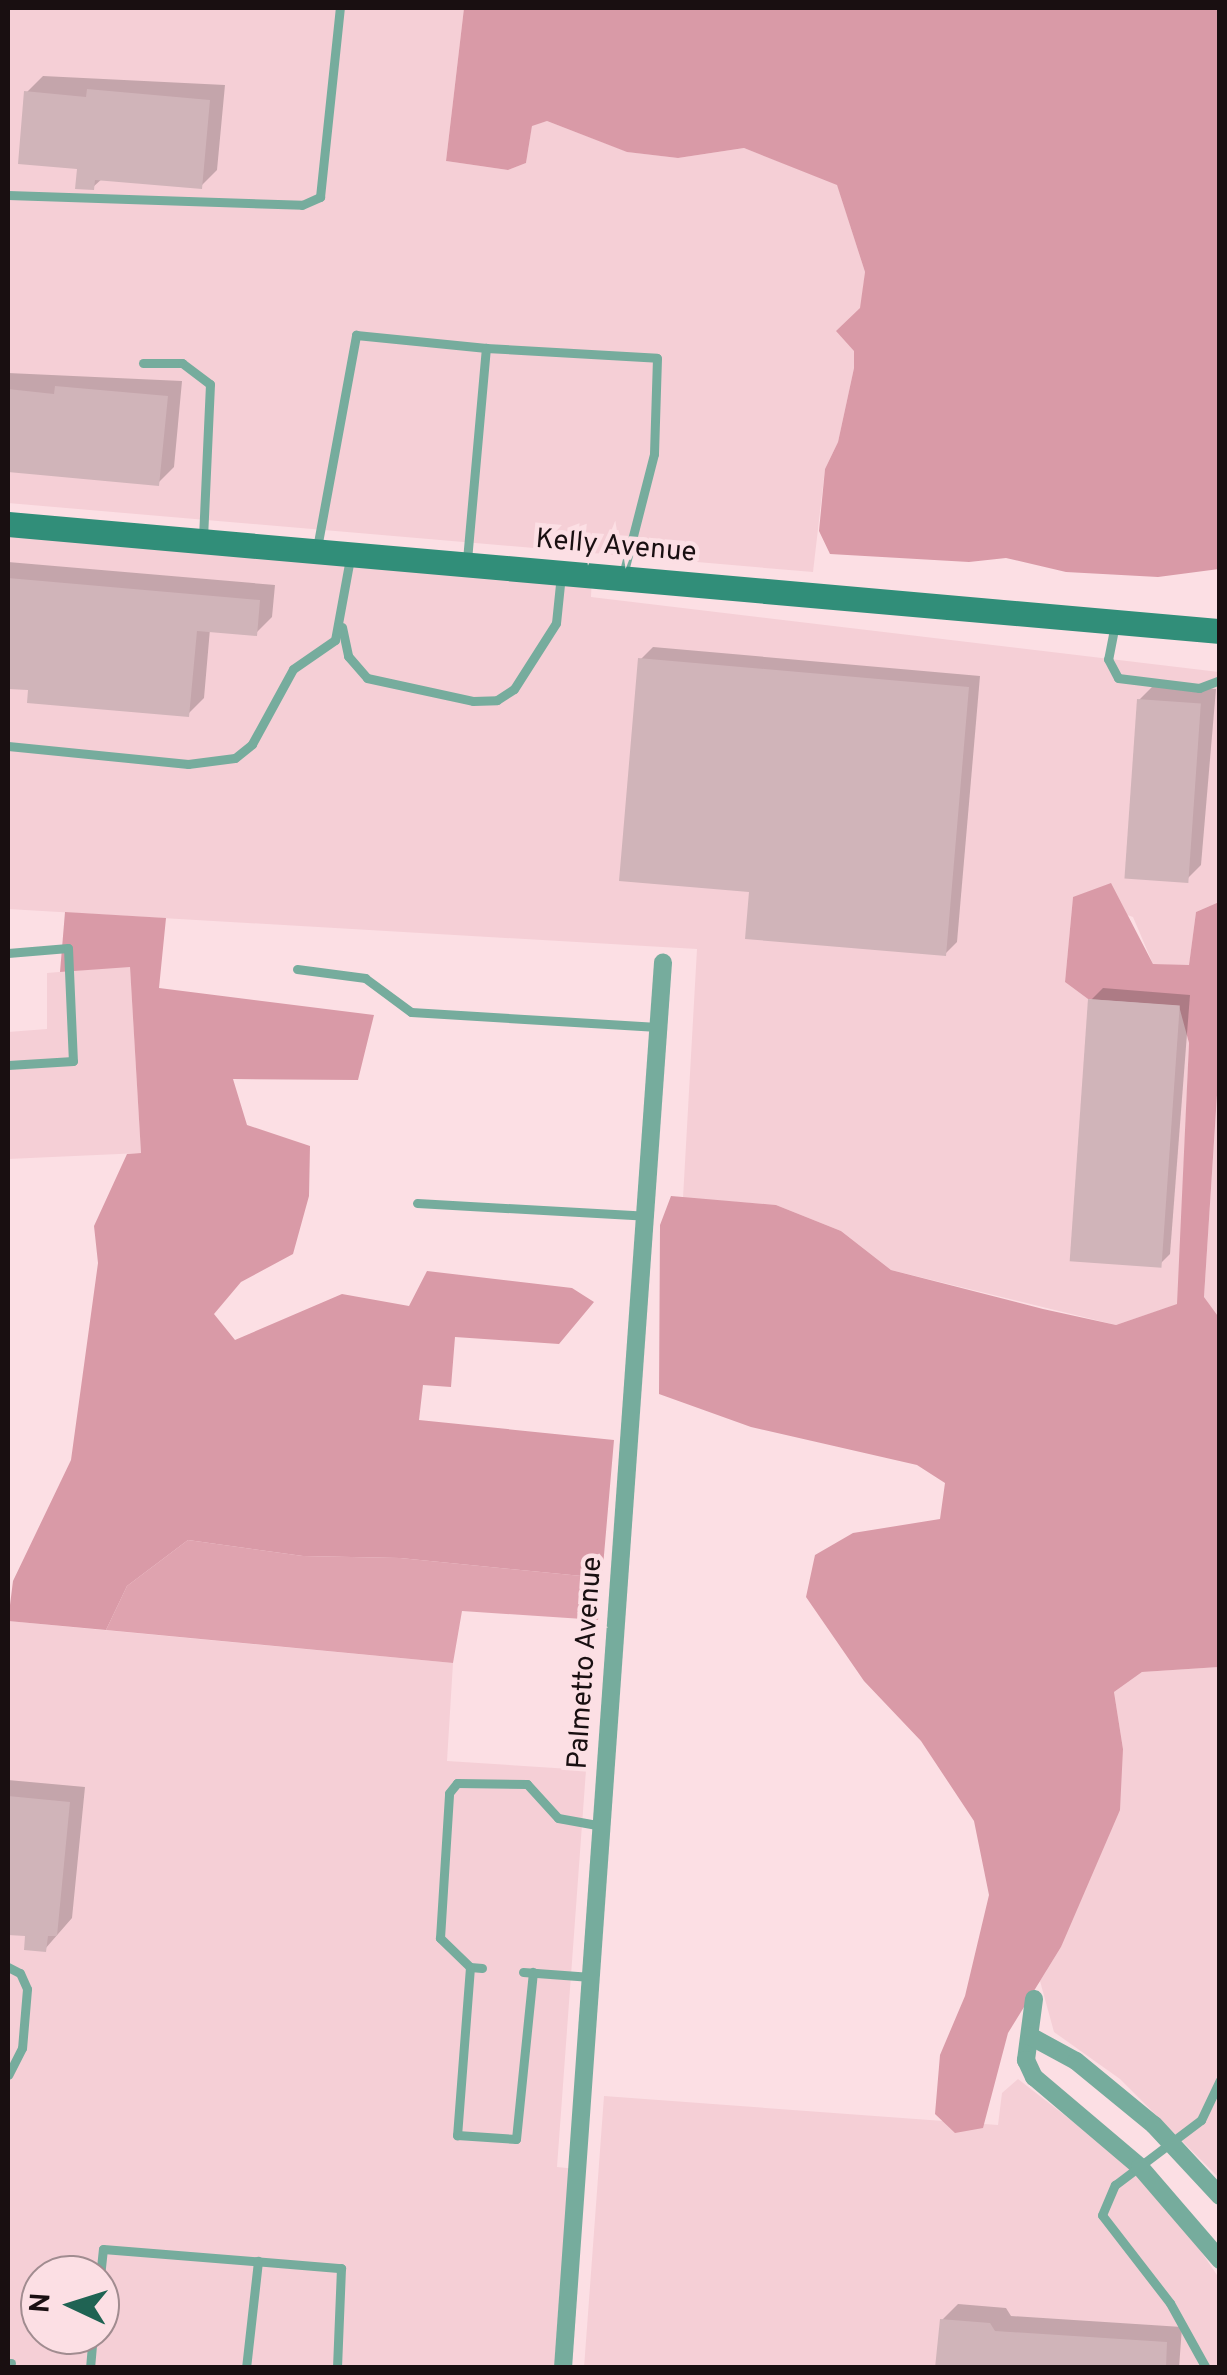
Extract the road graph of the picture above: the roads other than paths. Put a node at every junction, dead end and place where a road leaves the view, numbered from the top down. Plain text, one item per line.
1 (340, 8) edge
2 (8, 195) edge
3 (486, 348) junction
4 (142, 363) dead end
5 (8, 524) edge
6 (203, 541) junction
7 (316, 551) junction
8 (351, 554) junction
9 (467, 564) junction
10 (562, 572) junction
11 (622, 578) junction
12 (1115, 621) junction
13 (342, 626) junction
14 (1220, 630) edge
15 (1220, 680) edge
16 (8, 746) edge
17 (8, 953) edge
18 (663, 963) dead end
19 (297, 970) dead end
20 (660, 1027) junction
21 (8, 1065) edge
22 (417, 1203) dead end
23 (646, 1216) junction
24 (602, 1826) junction
25 (8, 1967) edge
26 (470, 1967) junction
27 (482, 1968) dead end
28 (591, 1977) junction
29 (1034, 1999) dead end
30 (1030, 2036) junction
31 (8, 2075) edge
32 (1220, 2080) edge
33 (1171, 2143) junction
34 (1140, 2167) junction
35 (1220, 2196) edge
36 (102, 2255) edge
37 (1220, 2260) edge
38 (258, 2261) junction
39 (246, 2368) edge
40 (337, 2368) edge
41 (563, 2368) edge
42 (1206, 2368) edge

1 - 2 lane
3 - 7 lane
3 - 9 lane
3 - 11 lane
4 - 6 lane
5 - 6 main road, Kelly Avenue
6 - 7 main road, Kelly Avenue
7 - 8 main road, Kelly Avenue
8 - 9 main road, Kelly Avenue
8 - 13 lane
9 - 10 main road, Kelly Avenue
10 - 11 main road, Kelly Avenue
10 - 13 lane
11 - 12 main road, Kelly Avenue
12 - 14 main road, Kelly Avenue
12 - 15 lane
13 - 16 lane
17 - 21 lane
18 - 20 street, Palmetto Avenue
19 - 20 lane
20 - 23 street, Palmetto Avenue
22 - 23 lane
23 - 24 street, Palmetto Avenue
24 - 26 lane
24 - 28 street, Palmetto Avenue
25 - 31 lane
26 - 27 lane
26 - 28 lane
28 - 41 street, Palmetto Avenue
29 - 30 street
30 - 33 street
30 - 34 street
32 - 33 lane
33 - 34 lane
33 - 35 street
34 - 37 street
34 - 42 lane
36 - 38 lane
38 - 39 lane
38 - 40 lane

